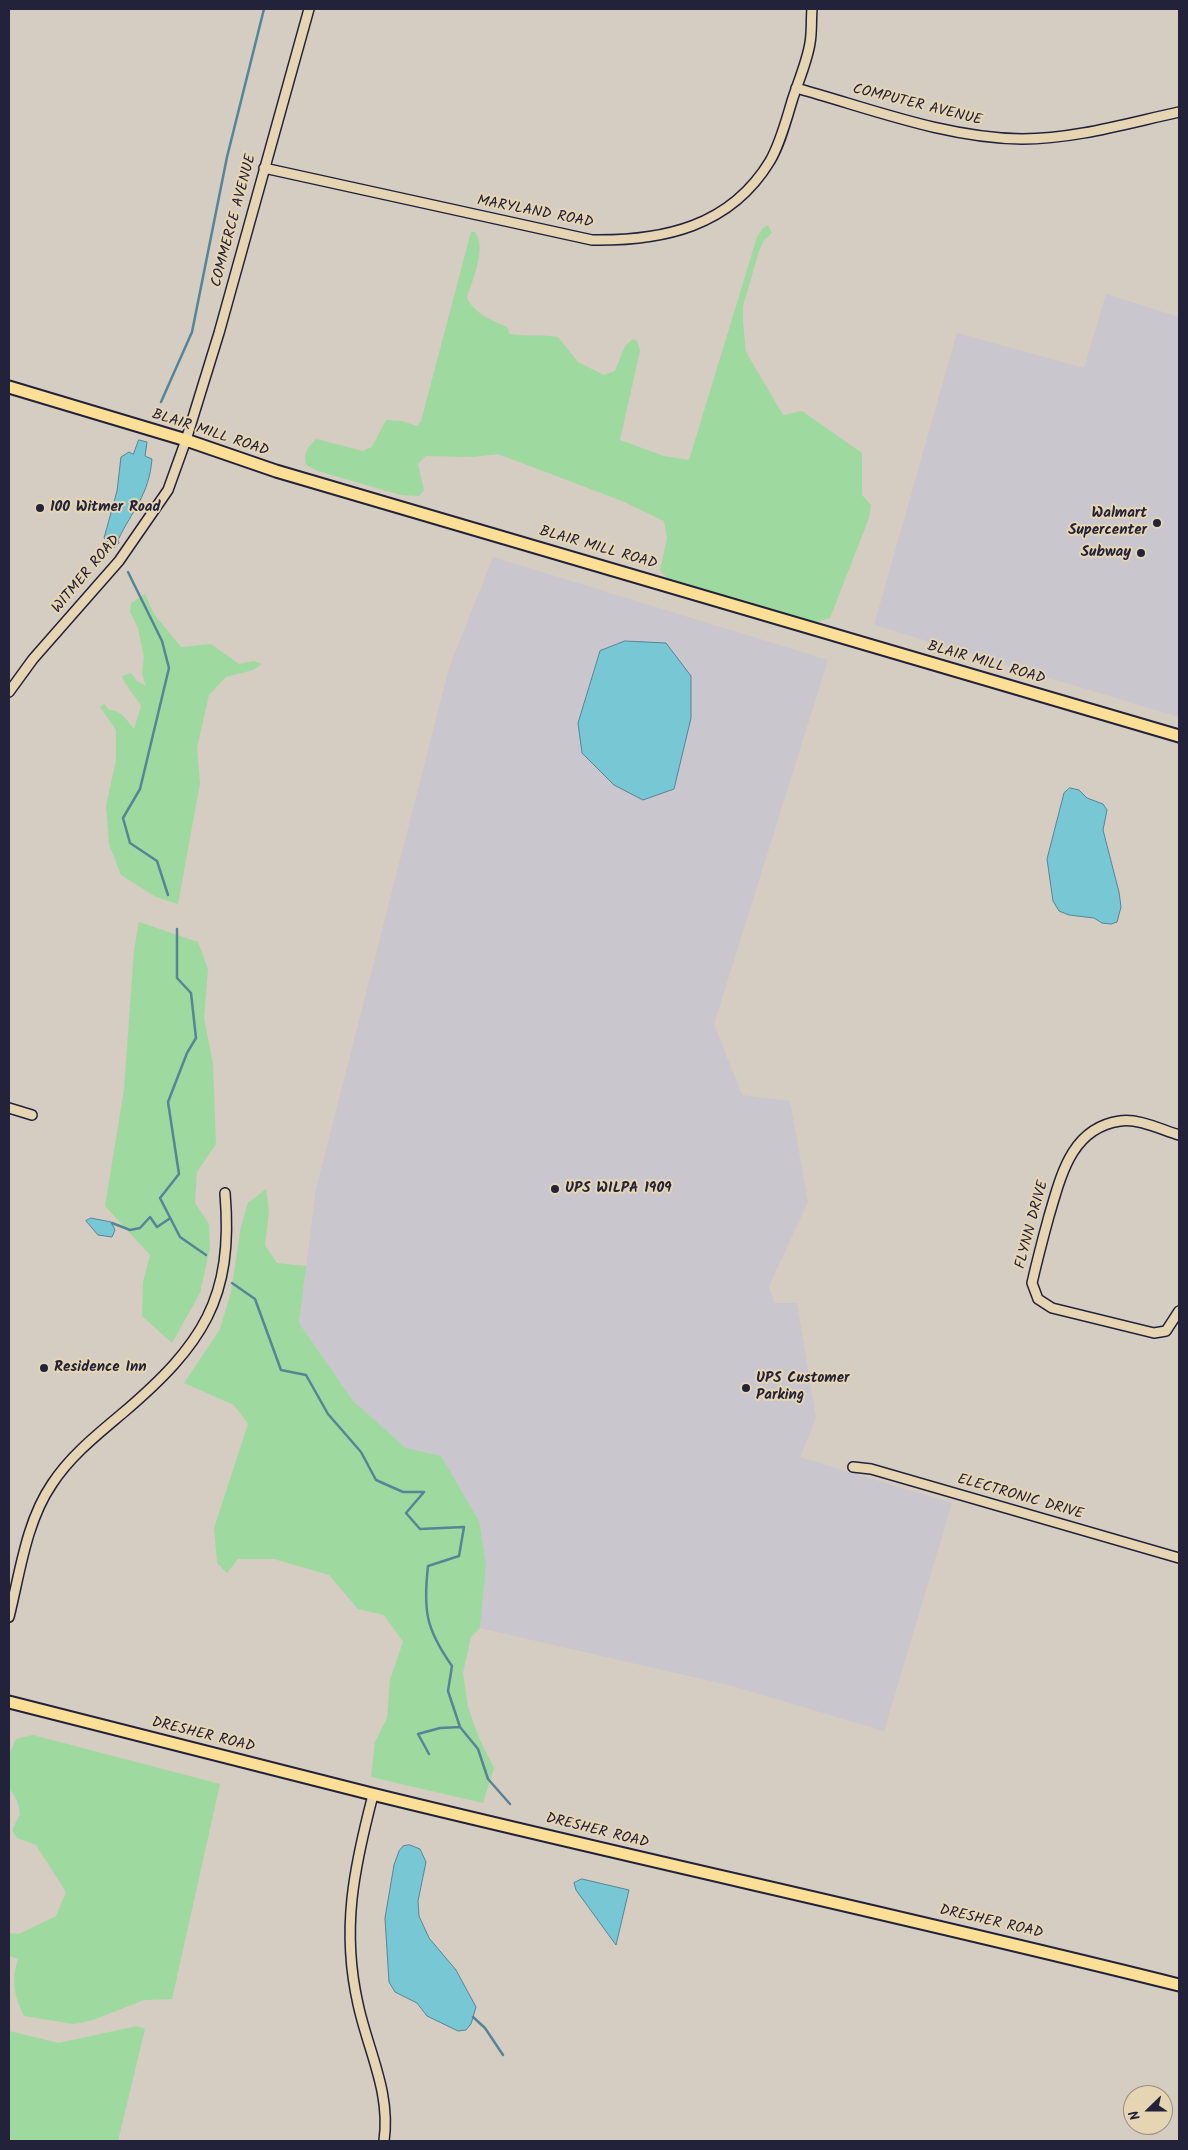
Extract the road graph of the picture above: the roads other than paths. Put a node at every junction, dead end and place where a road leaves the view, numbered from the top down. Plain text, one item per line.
1 (309, 9) edge
2 (812, 9) edge
3 (796, 88) junction
4 (1179, 112) edge
5 (264, 168) junction
6 (9, 387) edge
7 (186, 440) junction
8 (9, 692) edge
9 (1179, 736) edge
10 (9, 1108) edge
11 (32, 1115) dead end
12 (1179, 1135) edge
13 (225, 1193) dead end
14 (1179, 1311) edge
15 (853, 1467) dead end
16 (1179, 1558) edge
17 (9, 1616) edge
18 (9, 1702) edge
19 (373, 1794) junction
20 (1179, 1984) edge
21 (384, 2141) edge

1 - 5 street, COMMERCE AVENUE
2 - 3 street, MARYLAND ROAD
3 - 4 street, COMPUTER AVENUE
3 - 5 street, MARYLAND ROAD
5 - 7 street, COMMERCE AVENUE
6 - 7 main road, BLAIR MILL ROAD
7 - 8 street, WITMER ROAD
7 - 9 main road, BLAIR MILL ROAD
10 - 11 street
12 - 14 street, FLYNN DRIVE
13 - 17 street
15 - 16 street, ELECTRONIC DRIVE
18 - 19 main road, DRESHER ROAD
19 - 20 main road, DRESHER ROAD
19 - 21 street

